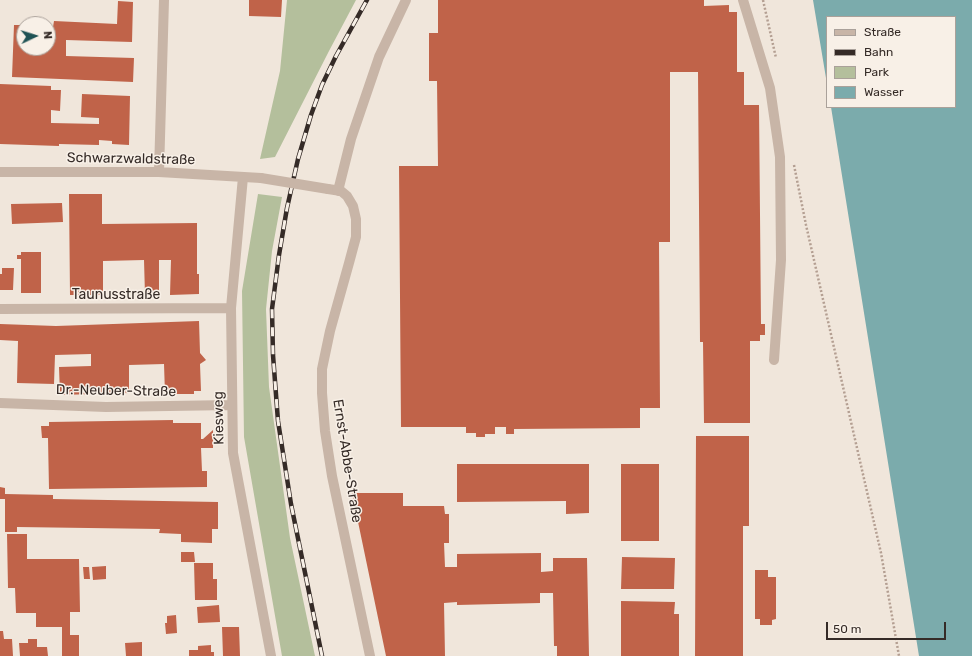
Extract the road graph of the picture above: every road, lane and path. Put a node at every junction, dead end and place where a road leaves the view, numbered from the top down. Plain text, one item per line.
1 (164, 0) edge
2 (406, 0) edge
3 (743, 0) edge
4 (763, 0) edge
5 (776, 59) dead end
6 (794, 163) dead end
7 (0, 172) edge
8 (159, 172) junction
9 (243, 177) junction
10 (333, 190) junction
11 (231, 308) junction
12 (0, 310) edge
13 (774, 360) dead end
14 (0, 403) edge
15 (232, 405) junction
16 (271, 656) edge
17 (370, 656) edge
18 (899, 656) edge

1 - 8 street
2 - 10 street
3 - 13 street
4 - 5 path
6 - 18 path
7 - 8 street, Schwarzwaldstraße
8 - 9 street, Schwarzwaldstraße
9 - 10 street, Schwarzwaldstraße, bridge
9 - 11 street, Kiesweg
10 - 17 street, Ernst-Abbe-Straße
11 - 12 street, Taunusstraße
11 - 15 street, Kiesweg
14 - 15 street, Dr.-Neuber-Straße
15 - 16 street, Kiesweg

